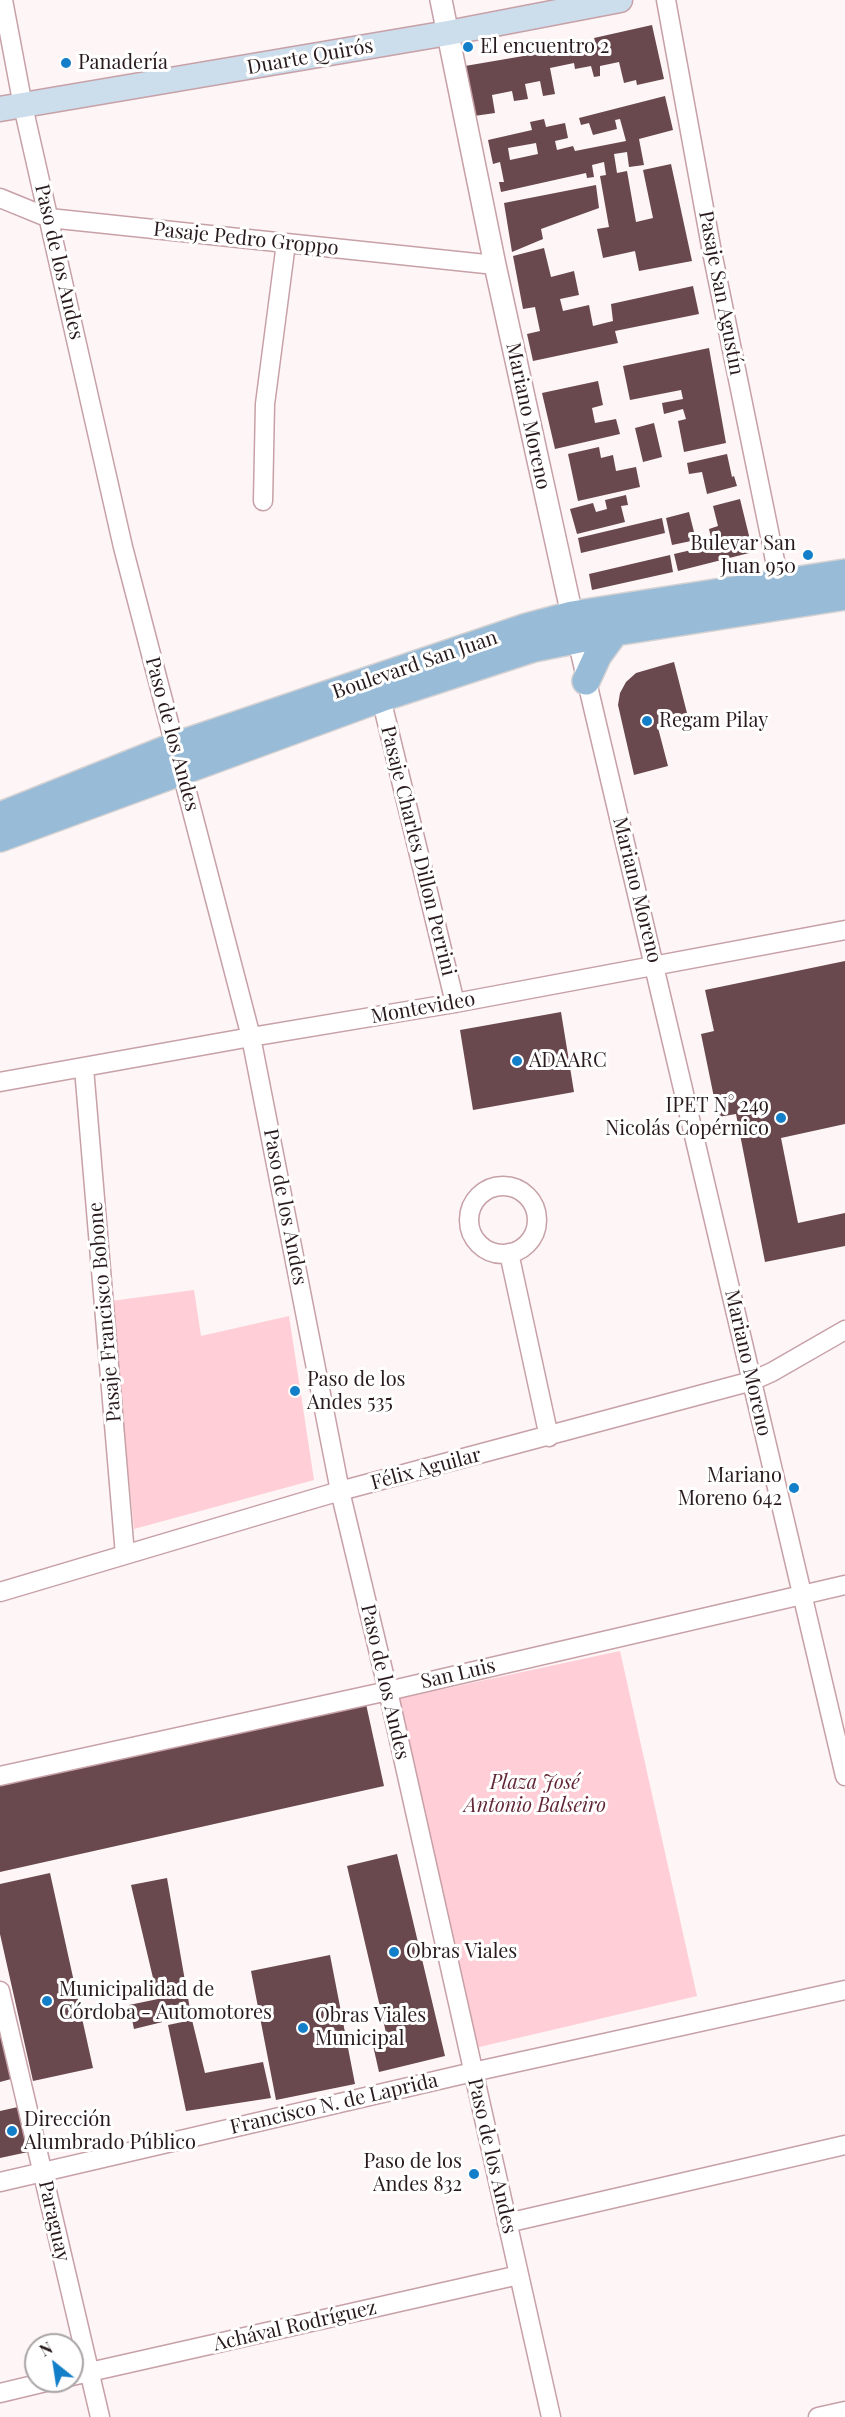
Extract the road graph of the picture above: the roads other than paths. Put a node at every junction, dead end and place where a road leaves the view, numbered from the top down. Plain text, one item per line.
1 (3, 0) edge
2 (441, 0) edge
3 (620, 0) edge
4 (666, 0) edge
5 (448, 33) junction
6 (11, 108) edge
7 (0, 198) edge
8 (49, 218) junction
9 (286, 243) junction
10 (495, 265) junction
11 (263, 501) dead end
12 (845, 573) edge
13 (780, 585) junction
14 (845, 596) edge
15 (574, 627) junction
16 (615, 632) junction
17 (586, 681) junction
18 (381, 698) junction
19 (178, 758) junction
20 (0, 816) edge
21 (0, 838) edge
22 (845, 930) edge
23 (656, 967) junction
24 (454, 1003) junction
25 (251, 1036) junction
26 (84, 1068) junction
27 (0, 1082) edge
28 (509, 1253) dead end
29 (845, 1330) edge
30 (752, 1381) junction
31 (549, 1437) junction
32 (340, 1491) junction
33 (125, 1555) junction
34 (845, 1585) edge
35 (0, 1592) edge
36 (804, 1594) junction
37 (388, 1690) junction
38 (0, 1776) edge
39 (845, 1776) edge
40 (0, 1990) edge
41 (845, 1990) edge
42 (473, 2072) junction
43 (845, 2145) edge
44 (42, 2173) junction
45 (0, 2182) edge
46 (507, 2223) junction
47 (519, 2275) junction
48 (73, 2333) edge
49 (84, 2373) edge
50 (84, 2381) edge
51 (24, 2387) edge
52 (0, 2392) edge
53 (845, 2411) edge
54 (100, 2417) edge
55 (551, 2417) edge
56 (818, 2417) edge

1 - 6 street, Paso de los Andes
2 - 5 street, Mariano Moreno
3 - 5 main road, Duarte Quirós
4 - 13 street, Pasaje San Agustín
5 - 6 main road, Duarte Quirós
5 - 10 street, Mariano Moreno
6 - 8 street, Paso de los Andes
7 - 8 street, Pasaje Pedro Groppo
8 - 9 street, Pasaje Pedro Groppo
8 - 19 street, Paso de los Andes
9 - 10 street, Pasaje Pedro Groppo
9 - 11 street
10 - 15 street, Mariano Moreno
12 - 13 main road, Boulevard San Juan
13 - 15 main road, Boulevard San Juan
14 - 16 main road, Boulevard San Juan
15 - 16 main road, Boulevard San Juan
15 - 17 street, Mariano Moreno
15 - 18 main road, Boulevard San Juan
15 - 19 main road, Boulevard San Juan
16 - 17 main road
17 - 23 street, Mariano Moreno
18 - 19 main road, Boulevard San Juan
18 - 24 street, Pasaje Charles Dillon Perrini
19 - 20 main road, Boulevard San Juan
19 - 21 main road, Boulevard San Juan
19 - 25 street, Paso de los Andes
22 - 23 street, Montevideo
23 - 24 street, Montevideo
23 - 30 street, Mariano Moreno
24 - 25 street, Montevideo
25 - 26 street, Montevideo
25 - 32 street, Paso de los Andes
26 - 27 street, Montevideo
26 - 33 street, Pasaje Francisco Bobone
28 - 31 street
29 - 30 street, Félix Aguilar
30 - 31 street, Félix Aguilar
30 - 36 street, Mariano Moreno
31 - 32 street, Félix Aguilar
32 - 33 street, Félix Aguilar
32 - 37 street, Paso de los Andes
33 - 35 street, Félix Aguilar
34 - 36 street, San Luis
36 - 37 street, San Luis
36 - 39 street, Mariano Moreno
37 - 38 street, San Luis
37 - 42 street, Paso de los Andes
40 - 44 street, Paraguay
41 - 42 street, Francisco N. de Laprida
42 - 44 street, Francisco N. de Laprida
42 - 46 street, Paso de los Andes
43 - 46 street
44 - 45 street, Francisco N. de Laprida
44 - 48 street, Paraguay
46 - 47 street, Paso de los Andes
47 - 49 street, Achával Rodríguez
47 - 55 street, Paso de los Andes
50 - 54 street, Paraguay
51 - 52 street
53 - 56 street

